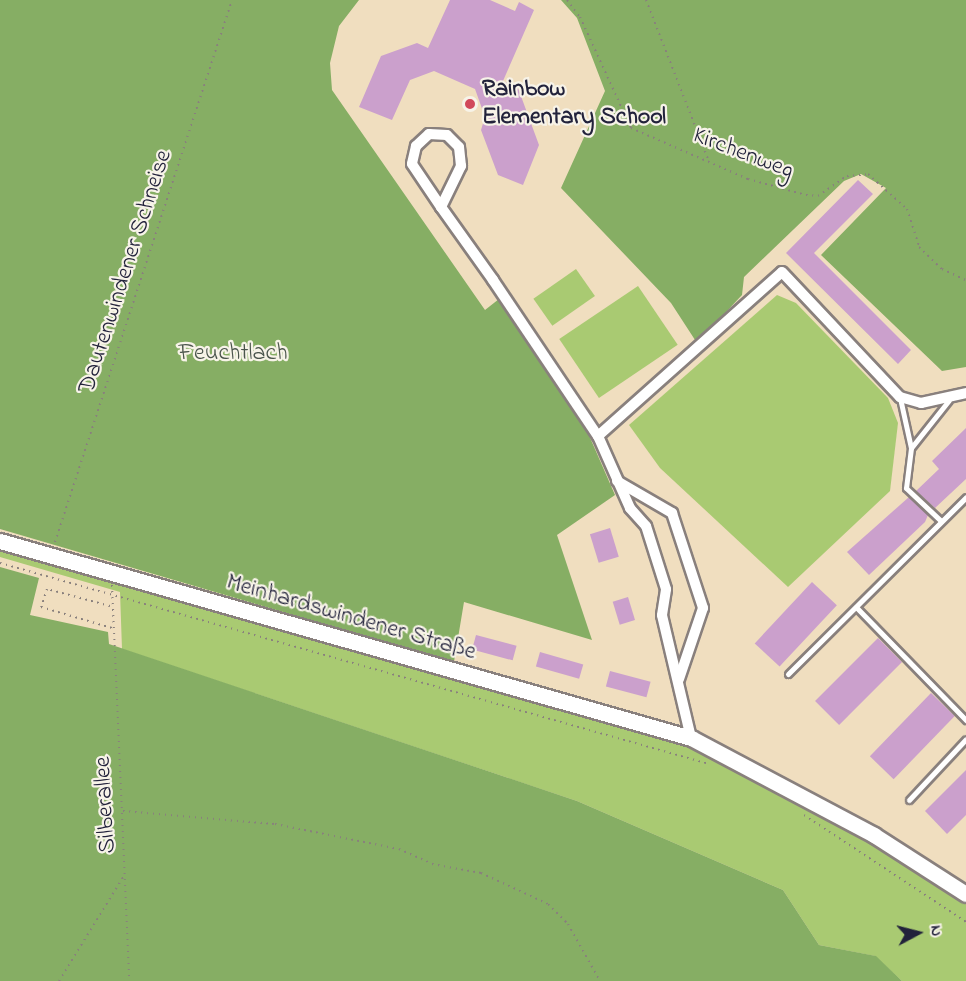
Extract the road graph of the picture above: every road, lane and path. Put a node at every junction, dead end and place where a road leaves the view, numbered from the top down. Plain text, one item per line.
1 (232, 0) edge
2 (567, 0) edge
3 (646, 0) edge
4 (708, 159) junction
5 (441, 207) junction
6 (966, 280) edge
7 (966, 393) edge
8 (900, 397) junction
9 (949, 400) junction
10 (598, 436) junction
11 (911, 448) junction
12 (616, 481) junction
13 (966, 496) edge
14 (941, 521) junction
15 (0, 541) edge
16 (51, 555) junction
17 (0, 563) edge
18 (114, 574) junction
19 (111, 595) junction
20 (111, 606) junction
21 (856, 607) junction
22 (112, 628) junction
23 (788, 674) dead end
24 (679, 679) junction
25 (966, 720) edge
26 (691, 738) junction
27 (966, 739) edge
28 (717, 768) dead end
29 (909, 800) dead end
30 (123, 811) junction
31 (799, 811) dead end
32 (125, 874) junction
33 (966, 894) edge
34 (966, 922) edge
35 (59, 981) edge
36 (129, 981) edge
37 (600, 981) edge

1 - 16 path, Dautenwindener Schneise
2 - 4 path, Kirchenweg
3 - 4 path
4 - 6 path, Kirchenweg
5 - 5 street
5 - 10 street
7 - 9 street
8 - 9 street
8 - 10 street
8 - 11 lane
9 - 11 lane
10 - 12 street
11 - 14 lane
12 - 24 street
12 - 24 street
13 - 14 lane
14 - 21 lane
15 - 16 street, Meinhardswindener Straße
16 - 18 street, Meinhardswindener Straße
17 - 19 path
18 - 19 path, Silberallee
18 - 26 street, Meinhardswindener Straße
19 - 20 path, Silberallee
19 - 28 path
20 - 22 path, Silberallee
20 - 22 path
21 - 23 lane
21 - 25 lane
22 - 30 path, Silberallee
24 - 26 street
26 - 33 street, Meinhardswindener Straße
27 - 29 lane
30 - 32 path, Silberallee
30 - 37 path
31 - 34 path
32 - 35 path
32 - 36 path, Silberallee

